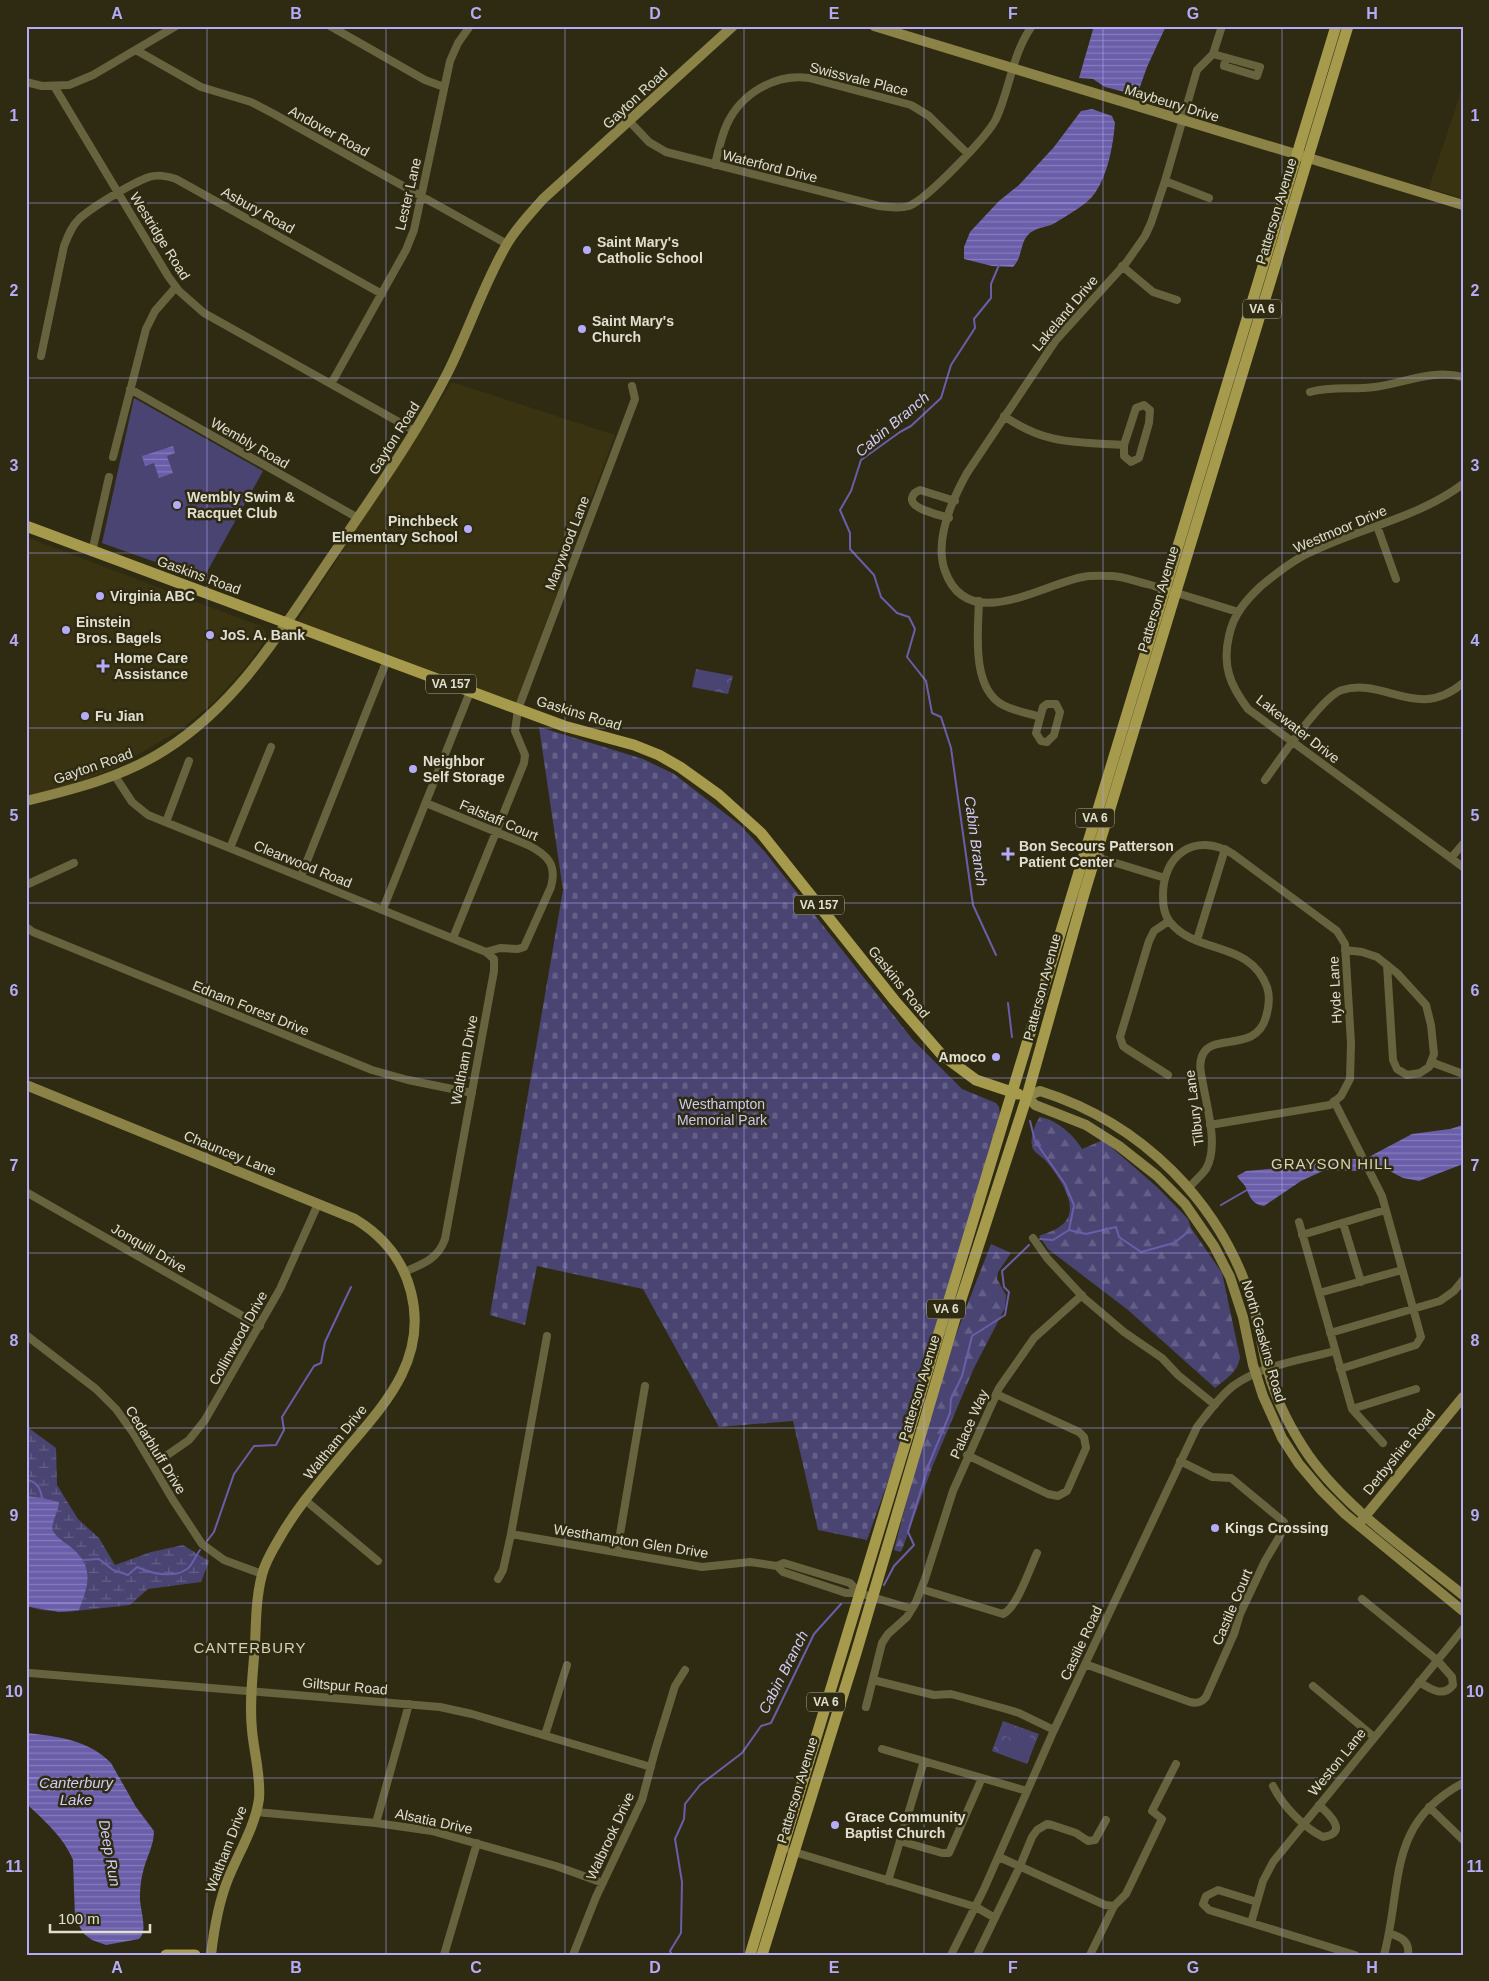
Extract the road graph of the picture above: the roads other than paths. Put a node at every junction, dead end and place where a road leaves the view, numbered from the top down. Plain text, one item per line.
1 (176, 26) edge
2 (330, 26) edge
3 (470, 26) edge
4 (733, 26) edge
5 (874, 26) edge
6 (1032, 26) edge
7 (1222, 26) edge
8 (1336, 26) edge
9 (1348, 26) edge
10 (136, 50) junction
11 (1213, 54) junction
12 (1226, 58) dead end
13 (1013, 69) junction
14 (26, 82) edge
15 (54, 86) junction
16 (444, 87) junction
17 (1183, 121) junction
18 (630, 122) junction
19 (968, 154) junction
20 (1302, 157) junction
21 (715, 165) junction
22 (1165, 181) junction
23 (119, 193) junction
24 (421, 197) junction
25 (1209, 198) dead end
26 (1463, 205) edge
27 (507, 244) junction
28 (1122, 266) junction
29 (176, 287) junction
30 (382, 294) junction
31 (1177, 300) dead end
32 (42, 356) dead end
33 (1463, 377) edge
34 (331, 384) junction
35 (632, 386) dead end
36 (130, 389) junction
37 (1310, 392) dead end
38 (1004, 416) junction
39 (415, 431) junction
40 (1124, 445) junction
41 (113, 457) dead end
42 (109, 477) dead end
43 (1463, 484) edge
44 (954, 501) junction
45 (358, 518) junction
46 (949, 518) junction
47 (26, 526) edge
48 (1377, 526) junction
49 (92, 552) junction
50 (1396, 579) dead end
51 (1170, 591) junction
52 (979, 601) junction
53 (1238, 612) junction
54 (286, 623) junction
55 (387, 660) junction
56 (1463, 683) edge
57 (470, 692) junction
58 (518, 709) junction
59 (1040, 717) junction
60 (1293, 743) junction
61 (271, 747) dead end
62 (189, 761) dead end
63 (115, 776) junction
64 (1265, 780) dead end
65 (26, 801) edge
66 (426, 803) junction
67 (166, 822) junction
68 (496, 831) junction
69 (1463, 844) edge
70 (230, 848) junction
71 (1225, 849) junction
72 (1090, 855) junction
73 (1451, 858) junction
74 (74, 863) dead end
75 (1463, 867) edge
76 (301, 876) junction
77 (1165, 878) junction
78 (26, 885) edge
79 (383, 909) junction
80 (1169, 921) junction
81 (26, 927) edge
82 (453, 938) junction
83 (1197, 940) junction
84 (1345, 950) junction
85 (486, 952) junction
86 (494, 959) joint
87 (1387, 965) junction
88 (1431, 1062) junction
89 (1463, 1074) edge
90 (1168, 1075) dead end
91 (26, 1085) edge
92 (1012, 1092) junction
93 (472, 1093) junction
94 (1027, 1096) junction
95 (1334, 1101) junction
96 (1210, 1125) junction
97 (1188, 1188) junction
98 (26, 1192) edge
99 (318, 1204) junction
100 (1385, 1210) junction
101 (1299, 1222) dead end
102 (1343, 1222) junction
103 (1302, 1235) junction
104 (1033, 1238) dead end
105 (1402, 1270) junction
106 (404, 1272) junction
107 (1463, 1280) edge
108 (1360, 1282) junction
109 (1319, 1294) junction
110 (1082, 1295) junction
111 (1413, 1310) junction
112 (260, 1326) junction
113 (1330, 1333) junction
114 (26, 1335) edge
115 (547, 1336) dead end
116 (1335, 1351) junction
117 (1267, 1368) junction
118 (1340, 1369) junction
119 (1256, 1374) junction
120 (645, 1386) dead end
121 (1416, 1389) dead end
122 (996, 1394) junction
123 (1463, 1397) edge
124 (1214, 1405) junction
125 (1352, 1409) junction
126 (1383, 1442) dead end
127 (968, 1455) junction
128 (1180, 1461) junction
129 (153, 1465) junction
130 (305, 1500) junction
131 (1365, 1515) junction
132 (1358, 1525) junction
133 (510, 1534) junction
134 (617, 1552) junction
135 (1036, 1553) dead end
136 (378, 1561) dead end
137 (262, 1574) junction
138 (498, 1580) dead end
139 (921, 1589) junction
140 (859, 1592) junction
141 (1463, 1595) edge
142 (873, 1596) junction
143 (1362, 1599) dead end
144 (912, 1609) junction
145 (1463, 1611) edge
146 (1463, 1628) edge
147 (1437, 1660) junction
148 (1085, 1664) junction
149 (567, 1665) dead end
150 (685, 1670) dead end
151 (30, 1672) dead end
152 (873, 1680) junction
153 (1419, 1682) junction
154 (1313, 1686) dead end
155 (251, 1692) junction
156 (409, 1704) junction
157 (866, 1708) dead end
158 (1054, 1730) junction
159 (544, 1735) junction
160 (1374, 1737) junction
161 (882, 1749) dead end
162 (924, 1761) junction
163 (1176, 1764) dead end
164 (650, 1767) junction
165 (982, 1778) junction
166 (1463, 1783) edge
167 (1273, 1786) dead end
168 (1027, 1791) junction
169 (1318, 1805) junction
170 (1429, 1807) junction
171 (256, 1812) junction
172 (1106, 1820) dead end
173 (376, 1823) junction
174 (1304, 1823) junction
175 (1463, 1840) edge
176 (900, 1841) junction
177 (477, 1843) junction
178 (788, 1850) junction
179 (999, 1857) junction
180 (1020, 1866) junction
181 (888, 1881) junction
182 (603, 1883) junction
183 (1257, 1902) junction
184 (1114, 1906) junction
185 (976, 1907) junction
186 (995, 1918) junction
187 (1251, 1923) junction
188 (1389, 1933) junction
189 (166, 1955) edge
190 (196, 1955) edge
191 (211, 1955) edge
192 (444, 1955) edge
193 (573, 1955) edge
194 (750, 1955) edge
195 (762, 1955) edge
196 (951, 1955) edge
197 (977, 1955) edge
198 (1090, 1955) edge
199 (1355, 1955) edge
200 (1384, 1955) edge
201 (1408, 1955) edge

1 - 10 street
2 - 16 street
3 - 16 street, Lester Lane
4 - 18 street, Gayton Road
5 - 13 street, Maybeury Drive
6 - 13 street
7 - 11 street, Lakeland Drive
8 - 20 main road, Patterson Avenue / VA 6
9 - 20 main road, Patterson Avenue / VA 6
10 - 15 street
10 - 24 street, Andover Road
11 - 12 street
11 - 17 street, Lakeland Drive
13 - 17 street, Maybeury Drive
13 - 19 street
14 - 15 street
15 - 23 street, Westridge Road
16 - 24 street, Lester Lane
17 - 20 street, Maybeury Drive
17 - 22 street, Lakeland Drive
18 - 21 street, Waterford Drive
18 - 27 street, Gayton Road
19 - 21 street, Waterford Drive
19 - 21 street, Swissvale Place
20 - 26 street, Maybeury Drive
20 - 51 main road, Patterson Avenue / VA 6
22 - 25 street
22 - 28 street, Lakeland Drive
23 - 29 street, Westridge Road
23 - 30 street, Asbury Road
23 - 32 street, Asbury Road
24 - 27 street, Andover Road
24 - 30 street, Lester Lane
27 - 39 street, Gayton Road
28 - 31 street
28 - 38 street, Lakeland Drive
29 - 34 street, Westridge Road
29 - 36 street
30 - 34 street, Lester Lane
33 - 37 street
34 - 39 street, Westridge Road
35 - 58 street, Marywood Lane
36 - 41 street
36 - 45 street, Wembly Road
38 - 40 street
38 - 44 street, Lakeland Drive
39 - 45 street, Gayton Road
40 - 40 street
42 - 49 street
43 - 48 street, Westmoor Drive
44 - 46 street, Lakeland Drive
44 - 46 street
45 - 54 street, Gayton Road
46 - 52 street, Lakeland Drive
47 - 49 main road, Gaskins Road / VA 157
48 - 50 street
48 - 53 street, Westmoor Drive
49 - 54 main road, Gaskins Road / VA 157
51 - 52 street
51 - 53 street
51 - 72 main road, Patterson Avenue / VA 6
52 - 59 street
53 - 60 street, Lakewater Drive
54 - 55 main road, Gaskins Road / VA 157
54 - 63 street, Gayton Road
55 - 57 main road, Gaskins Road / VA 157
55 - 76 street
56 - 60 street
57 - 58 main road, Gaskins Road / VA 157
57 - 66 street
58 - 68 street, Marywood Lane
58 - 92 main road, Gaskins Road / VA 157
59 - 59 street
60 - 64 street
60 - 73 street, Lakewater Drive
61 - 70 street
62 - 67 street
63 - 65 street, Gayton Road
63 - 67 street, Clearwood Road
66 - 68 street, Falstaff Court
66 - 79 street
67 - 70 street, Clearwood Road
68 - 82 street, Marywood Lane
68 - 85 street, Falstaff Court
69 - 73 street
70 - 76 street, Clearwood Road
71 - 77 street, Hyde Lane
71 - 83 street
71 - 84 street, Hyde Lane
72 - 77 street
72 - 92 main road, Patterson Avenue / VA 6
72 - 94 main road, Patterson Avenue / VA 6
73 - 75 street, Lakewater Drive
74 - 78 street
76 - 79 street, Clearwood Road
77 - 80 street
79 - 82 street, Clearwood Road
80 - 83 street, Tilbury Lane
80 - 90 street
81 - 93 street, Ednam Forest Drive
82 - 85 street, Clearwood Road
83 - 96 street, Tilbury Lane
84 - 87 street
84 - 95 street, Hyde Lane
85 - 86 street, Clearwood Road
86 - 93 street, Waltham Drive
87 - 88 street
87 - 88 street
88 - 89 street
91 - 99 street, Chauncey Lane
92 - 94 main road, North Gaskins Road / VA 157
92 - 140 main road, Patterson Avenue / VA 6
93 - 106 street, Waltham Drive
94 - 97 street, North Gaskins Road
94 - 119 street, North Gaskins Road
94 - 142 main road, Patterson Avenue / VA 6
95 - 96 street
95 - 100 street
96 - 97 street, Tilbury Lane
97 - 117 street, North Gaskins Road
98 - 112 street, Jonquill Drive
99 - 106 street, Chauncey Lane
99 - 112 street, Collinwood Drive
100 - 102 street
100 - 105 street
101 - 103 street
102 - 103 street
102 - 108 street
103 - 109 street
104 - 110 street
105 - 108 street
105 - 111 street
106 - 130 street, Waltham Drive
107 - 111 street
108 - 109 street
109 - 113 street
110 - 122 street, Palace Way
110 - 124 street
111 - 113 street
111 - 118 street
112 - 129 street, Collinwood Drive
113 - 116 street
114 - 129 street, Cedarbluff Drive
115 - 133 street
116 - 117 street, Castile Road
116 - 118 street
117 - 119 street, Castile Road
117 - 131 street, North Gaskins Road
118 - 125 street
119 - 124 street, Castile Road
119 - 132 street, North Gaskins Road
120 - 134 street
121 - 125 street
122 - 127 street, Palace Way
122 - 127 street
123 - 131 street, Derbyshire Road
124 - 128 street, Castile Road
125 - 126 street
127 - 139 street, Palace Way
128 - 148 street, Castile Road
128 - 148 street, Castile Court
129 - 137 street, Cedarbluff Drive
130 - 136 street
130 - 137 street, Waltham Drive
131 - 132 street, Derbyshire Road
131 - 141 street, North Gaskins Road
132 - 145 street, North Gaskins Road
133 - 134 street, Westhampton Glen Drive
133 - 138 street
134 - 140 street, Westhampton Glen Drive
135 - 139 street
137 - 155 street, Waltham Drive
139 - 144 street, Palace Way
140 - 142 street
140 - 178 main road, Patterson Avenue / VA 6
142 - 144 street
142 - 178 main road, Patterson Avenue / VA 6
143 - 147 street
144 - 152 street, Palace Way
146 - 147 street, Weston Lane
147 - 153 street, Weston Lane
147 - 153 street
148 - 158 street, Castile Road
149 - 159 street
150 - 164 street, Walbrook Drive
151 - 155 street, Giltspur Road
152 - 157 street, Palace Way
152 - 158 street
153 - 160 street, Weston Lane
154 - 160 street
155 - 156 street, Giltspur Road
155 - 171 street, Waltham Drive
156 - 159 street, Giltspur Road
156 - 173 street
158 - 168 street, Castile Road
159 - 164 street, Giltspur Road
160 - 169 street, Weston Lane
161 - 162 street
162 - 165 street
162 - 176 street
163 - 184 street
164 - 182 street, Walbrook Drive
165 - 168 street
165 - 176 street
166 - 170 street
167 - 174 street
168 - 179 street, Castile Road
169 - 174 street, Weston Lane
169 - 174 street
170 - 175 street
170 - 188 street
171 - 173 street, Alsatia Drive
171 - 191 street, Waltham Drive
172 - 180 street
173 - 177 street, Alsatia Drive
174 - 183 street, Weston Lane
176 - 181 street
177 - 182 street, Alsatia Drive
177 - 192 street
178 - 181 street
178 - 194 main road, Patterson Avenue / VA 6
178 - 195 main road, Patterson Avenue / VA 6
179 - 180 street
179 - 185 street, Castile Road
180 - 184 street
180 - 186 street
181 - 185 street
182 - 193 street, Walbrook Drive
183 - 187 street, Weston Lane
183 - 187 street
184 - 198 street
185 - 186 street
185 - 196 street, Castile Road
186 - 197 street
187 - 199 street
188 - 200 street
188 - 201 street
189 - 190 main road

